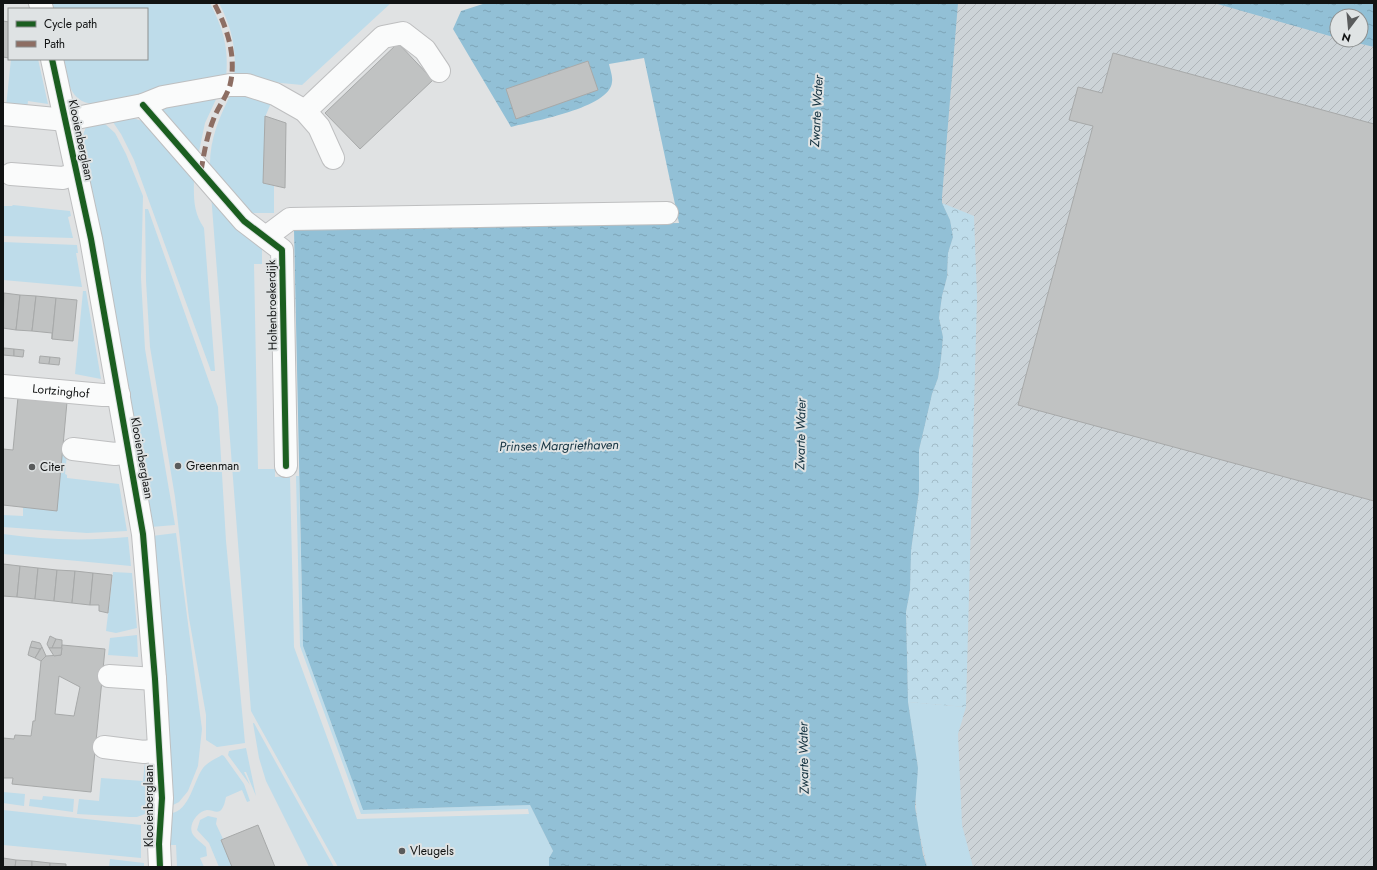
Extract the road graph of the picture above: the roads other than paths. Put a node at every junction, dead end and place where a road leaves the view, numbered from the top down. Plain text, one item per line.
1 (52, 60) edge
2 (439, 71) dead end
3 (143, 104) junction
4 (305, 111) junction
5 (3, 114) edge
6 (66, 120) junction
7 (333, 158) dead end
8 (77, 173) junction
9 (11, 174) dead end
10 (667, 213) dead end
11 (266, 237) junction
12 (3, 386) edge
13 (119, 395) junction
14 (73, 449) dead end
15 (130, 452) junction
16 (286, 466) dead end
17 (109, 676) dead end
18 (155, 679) junction
19 (104, 747) dead end
20 (159, 750) junction
21 (160, 867) edge

1 - 6 street, Klooienberglaan
2 - 4 street
3 - 4 street
3 - 6 street
3 - 11 street, Holtenbroekerdijk
4 - 7 street
5 - 6 street
6 - 8 street, Klooienberglaan
8 - 9 street
8 - 13 street, Klooienberglaan
10 - 11 street
11 - 16 street, Holtenbroekerdijk
12 - 13 street, Lortzinghof
13 - 15 street, Klooienberglaan
14 - 15 street
15 - 18 street, Klooienberglaan
17 - 18 street
18 - 20 street, Klooienberglaan
19 - 20 street
20 - 21 street, Klooienberglaan

